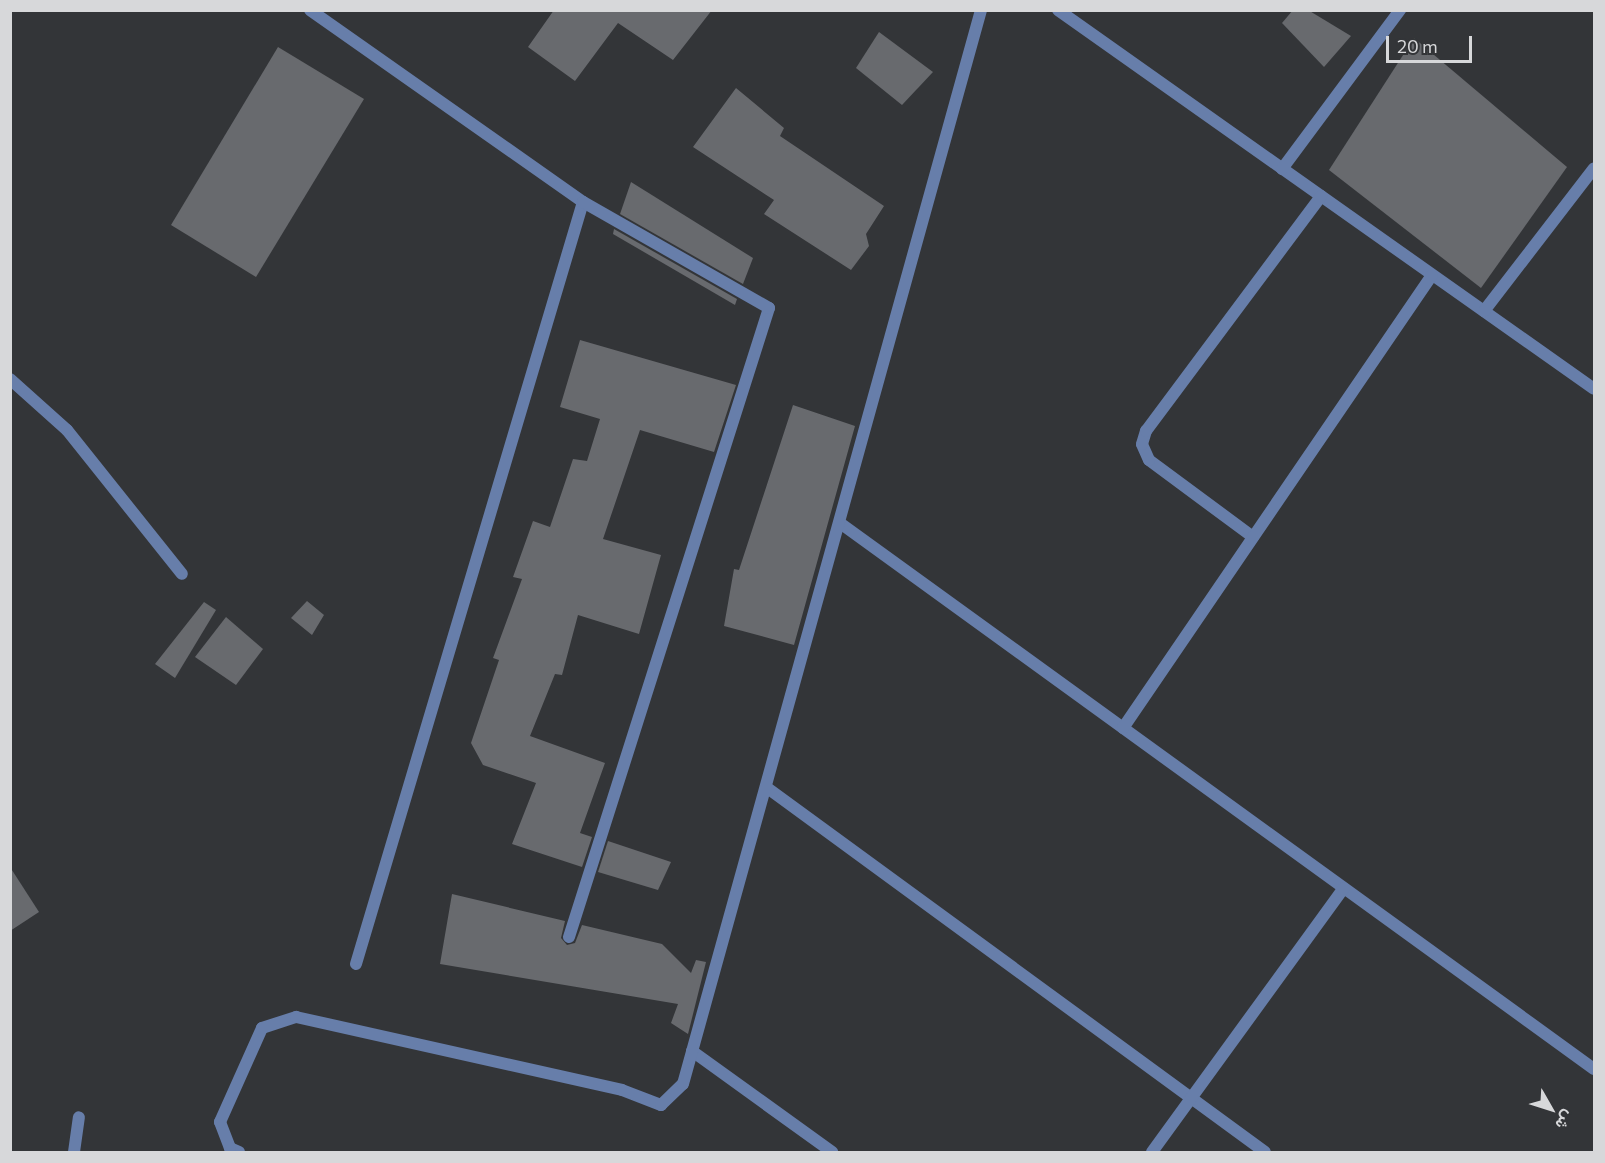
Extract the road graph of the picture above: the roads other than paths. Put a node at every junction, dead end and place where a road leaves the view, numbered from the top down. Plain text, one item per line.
1 (310, 10) edge
2 (981, 10) edge
3 (1058, 10) edge
4 (1400, 10) edge
5 (1594, 168) edge
6 (1282, 169) junction
7 (1321, 196) junction
8 (583, 202) junction
9 (1432, 274) junction
10 (1484, 311) junction
11 (10, 379) edge
12 (1594, 389) edge
13 (840, 523) junction
14 (1253, 537) junction
15 (182, 574) dead end
16 (1123, 728) junction
17 (766, 787) junction
18 (1344, 888) junction
19 (569, 937) dead end
20 (356, 964) dead end
21 (692, 1051) junction
22 (1594, 1070) edge
23 (1191, 1098) junction
24 (79, 1117) dead end
25 (74, 1152) edge
26 (238, 1152) edge
27 (832, 1152) edge
28 (1152, 1152) edge
29 (1264, 1152) edge

1 - 8 street
2 - 13 street
3 - 6 street
4 - 6 street
5 - 10 street
6 - 7 street
7 - 9 street
7 - 14 street
8 - 19 street
8 - 20 street
9 - 10 street
9 - 14 street
10 - 12 street
11 - 15 street
13 - 16 street
13 - 17 street
14 - 16 street
16 - 18 street
17 - 21 street
17 - 23 street
18 - 22 street
18 - 23 street
21 - 26 street
21 - 27 street
23 - 28 street
23 - 29 street
24 - 25 street

